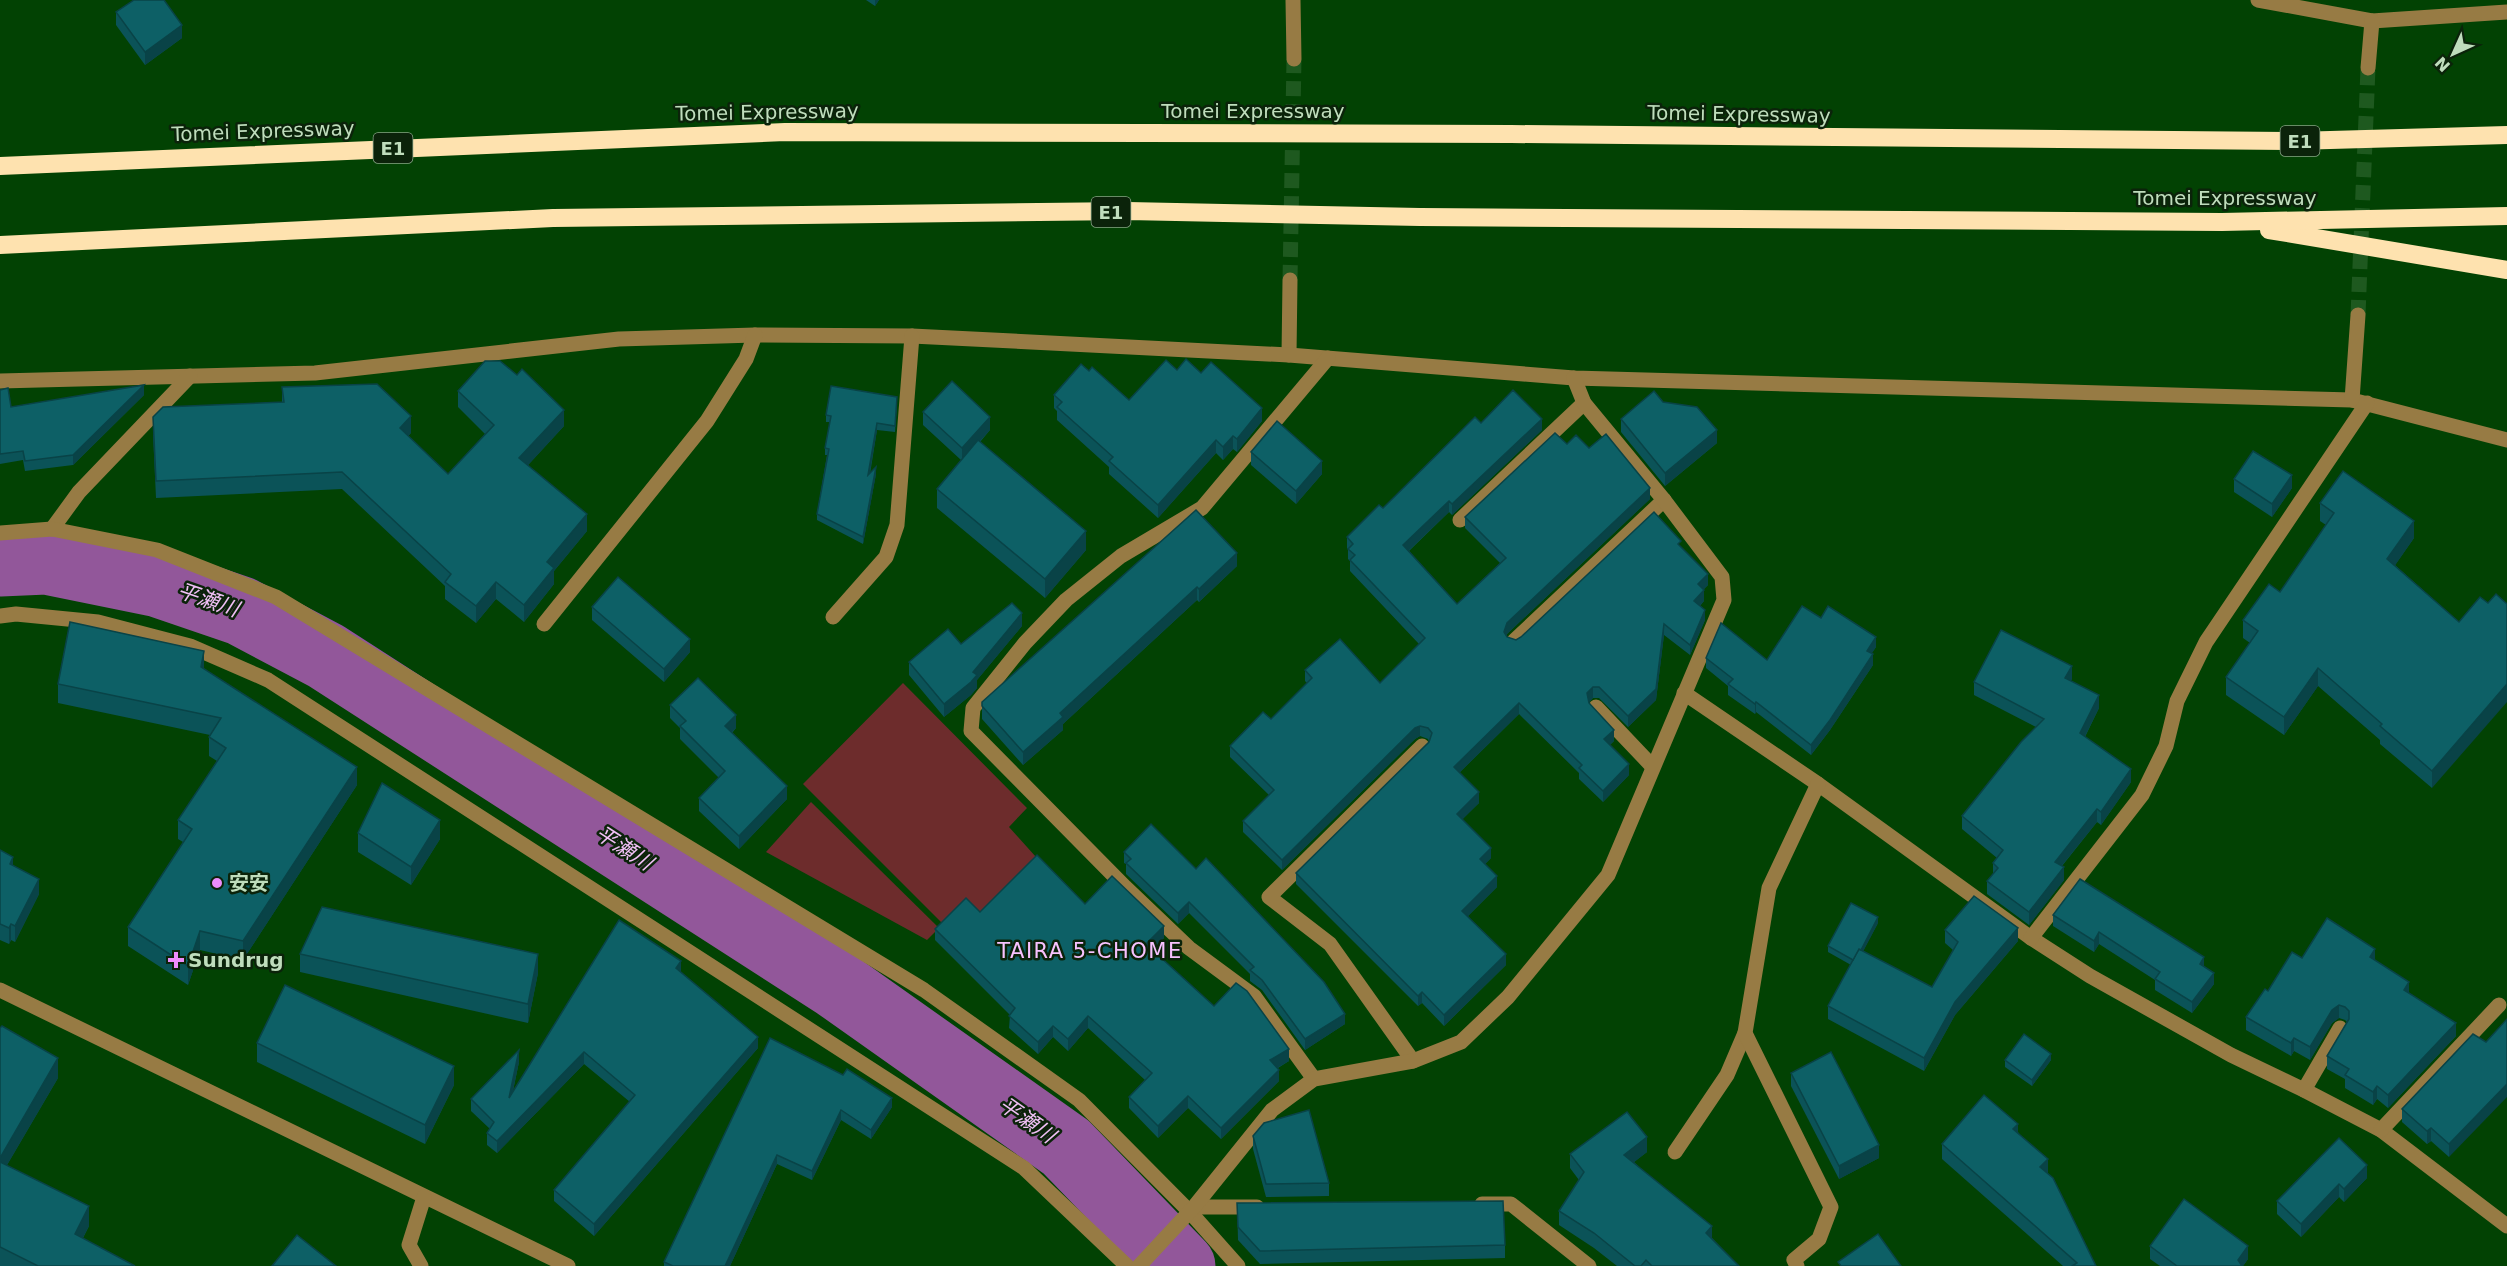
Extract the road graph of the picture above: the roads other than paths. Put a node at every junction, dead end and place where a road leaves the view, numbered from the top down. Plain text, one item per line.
1 (1293, 0) edge
2 (2258, 0) edge
3 (2507, 12) edge
4 (2372, 21) junction
5 (1294, 58) tunnel mouth
6 (2368, 68) tunnel mouth
7 (2507, 135) edge
8 (0, 166) edge
9 (2507, 216) edge
10 (2222, 222) junction
11 (0, 245) edge
12 (2507, 270) edge
13 (1290, 280) tunnel mouth
14 (2358, 315) tunnel mouth
15 (755, 335) junction
16 (912, 336) junction
17 (1289, 355) junction
18 (1328, 358) junction
19 (190, 376) junction
20 (1574, 378) junction
21 (0, 381) edge
22 (2360, 401) junction
23 (1584, 403) junction
24 (2507, 440) edge
25 (1664, 500) junction
26 (1460, 520) dead end
27 (52, 529) junction
28 (0, 533) edge
29 (0, 616) edge
30 (834, 616) dead end
31 (544, 624) dead end
32 (1514, 641) edge
33 (1684, 693) junction
34 (1596, 707) edge
35 (1422, 746) edge
36 (1652, 766) junction
37 (1818, 784) junction
38 (2031, 938) junction
39 (0, 990) edge
40 (2499, 1005) dead end
41 (2340, 1028) dead end
42 (1744, 1032) junction
43 (1413, 1061) junction
44 (1314, 1079) junction
45 (2304, 1090) junction
46 (2381, 1130) junction
47 (1675, 1152) dead end
48 (424, 1197) junction
49 (1464, 1204) edge
50 (1276, 1206) edge
51 (1192, 1210) junction
52 (2507, 1226) edge
53 (421, 1266) edge
54 (568, 1266) edge
55 (1127, 1266) edge
56 (1139, 1266) edge
57 (1238, 1266) edge
58 (1589, 1266) edge
59 (1797, 1266) edge

1 - 5 street
2 - 4 street
3 - 4 street
4 - 6 street
7 - 8 highway, Tomei Expressway / E1
9 - 10 highway, Tomei Expressway / E1
10 - 11 highway, Tomei Expressway / E1
10 - 12 highway
13 - 17 street
14 - 22 street
15 - 16 street
15 - 19 street
15 - 31 street
16 - 17 street
16 - 30 street
17 - 18 street
18 - 20 street
18 - 44 street
19 - 21 street
19 - 27 street
20 - 22 street
20 - 23 street
22 - 24 street
22 - 38 street
23 - 25 street
23 - 26 street
25 - 32 street
25 - 33 street
27 - 28 street
27 - 51 street
29 - 55 street
33 - 36 street
33 - 37 street
34 - 36 street
35 - 43 street
36 - 43 street
37 - 38 street
37 - 42 street
38 - 45 street
39 - 48 street
40 - 46 street
41 - 45 street
42 - 47 street
42 - 59 street
43 - 44 street
44 - 51 street
45 - 46 street
46 - 52 street
48 - 53 street
48 - 54 street
49 - 58 street
50 - 51 street
51 - 56 street
51 - 57 street

